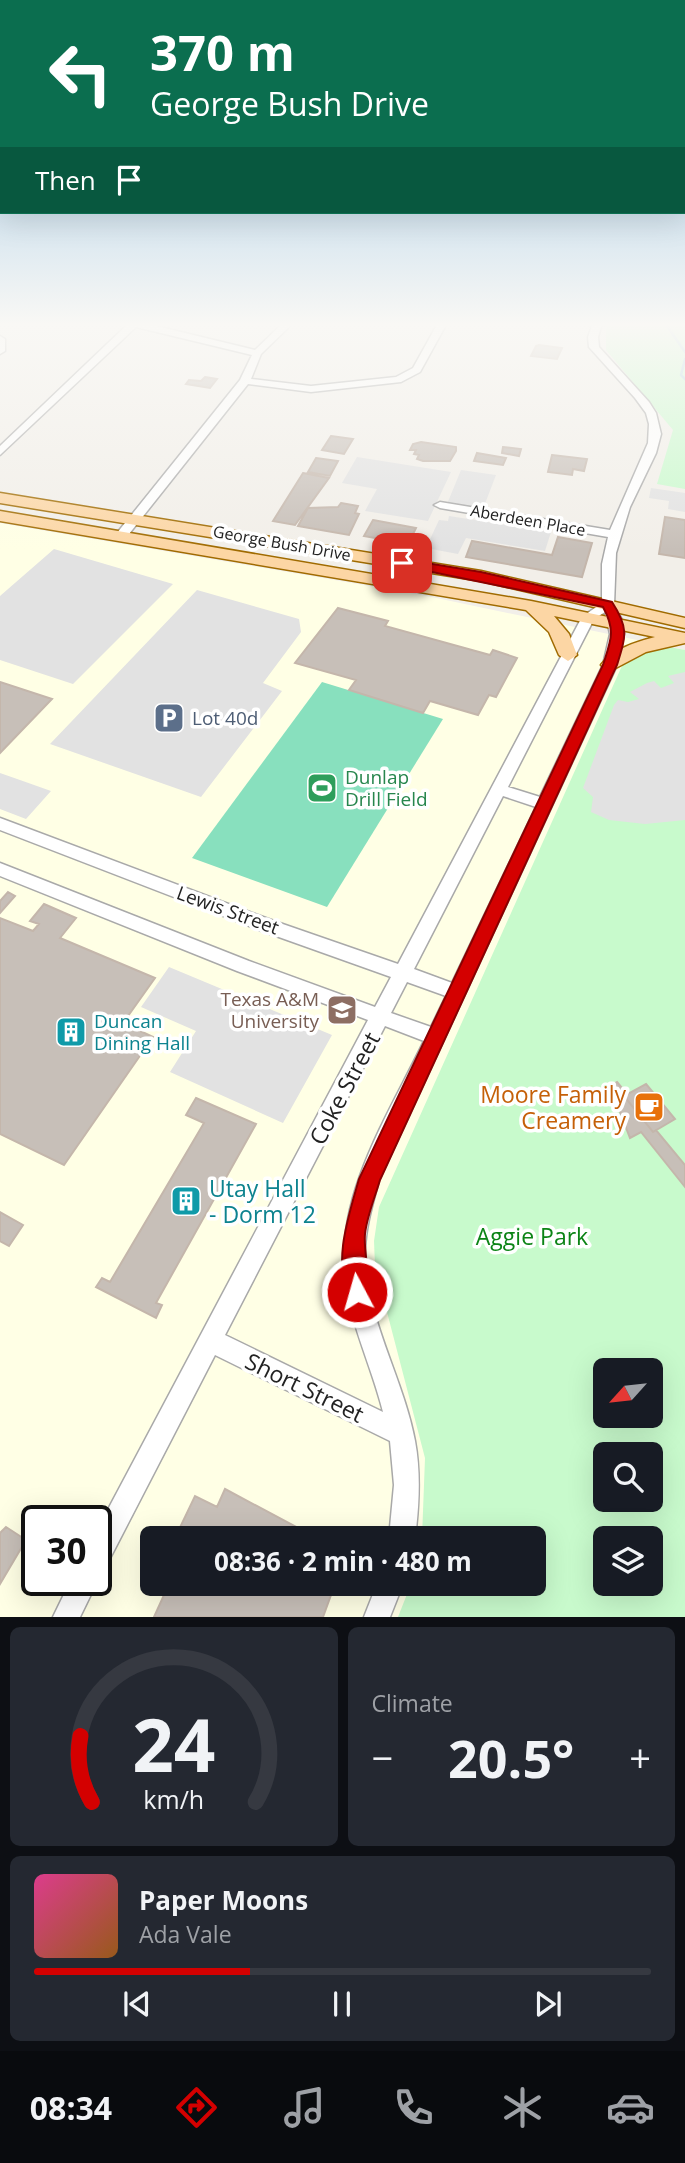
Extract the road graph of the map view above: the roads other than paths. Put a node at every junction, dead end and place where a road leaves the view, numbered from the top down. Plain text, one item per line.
1 (56, 398) edge
2 (231, 398) edge
3 (639, 398) edge
4 (0, 452) edge
5 (0, 498) edge
6 (440, 505) dead end
7 (0, 516) edge
8 (136, 518) junction
9 (616, 535) junction
10 (121, 536) junction
11 (608, 604) junction
12 (531, 606) junction
13 (589, 617) junction
14 (618, 623) junction
15 (685, 623) edge
16 (685, 639) edge
17 (568, 655) junction
18 (610, 665) junction
19 (496, 789) junction
20 (545, 804) junction
21 (0, 824) edge
22 (0, 869) edge
23 (402, 971) junction
24 (457, 992) junction
25 (382, 1016) junction
26 (435, 1037) junction
27 (210, 1340) junction
28 (401, 1433) junction
29 (404, 1526) edge
30 (112, 1528) edge
31 (77, 1596) edge
32 (385, 1596) edge
33 (66, 1617) edge
34 (377, 1617) edge

1 - 4 street
2 - 8 street
3 - 9 street
5 - 8 main road, George Bush Drive
6 - 9 street, Aberdeen Place
7 - 10 main road, George Bush Drive
8 - 10 street
8 - 11 main road, George Bush Drive
9 - 11 street
10 - 12 main road, George Bush Drive
11 - 13 street
11 - 14 street
11 - 15 main road, George Bush Drive
12 - 13 main road, George Bush Drive
12 - 17 main road
13 - 14 main road, George Bush Drive
13 - 17 street, Coke Street
14 - 16 main road, George Bush Drive
14 - 18 street
16 - 18 main road
17 - 19 street, Coke Street
18 - 20 street
19 - 20 street
19 - 23 street, Coke Street
20 - 24 street
21 - 23 street, Lewis Street
22 - 25 street
23 - 24 street, Lewis Street
23 - 25 street, Coke Street
24 - 26 street
25 - 26 street
25 - 27 street, Coke Street
26 - 28 street
27 - 28 street, Short Street
27 - 30 street, Coke Street
28 - 29 street
31 - 33 street
32 - 34 street

